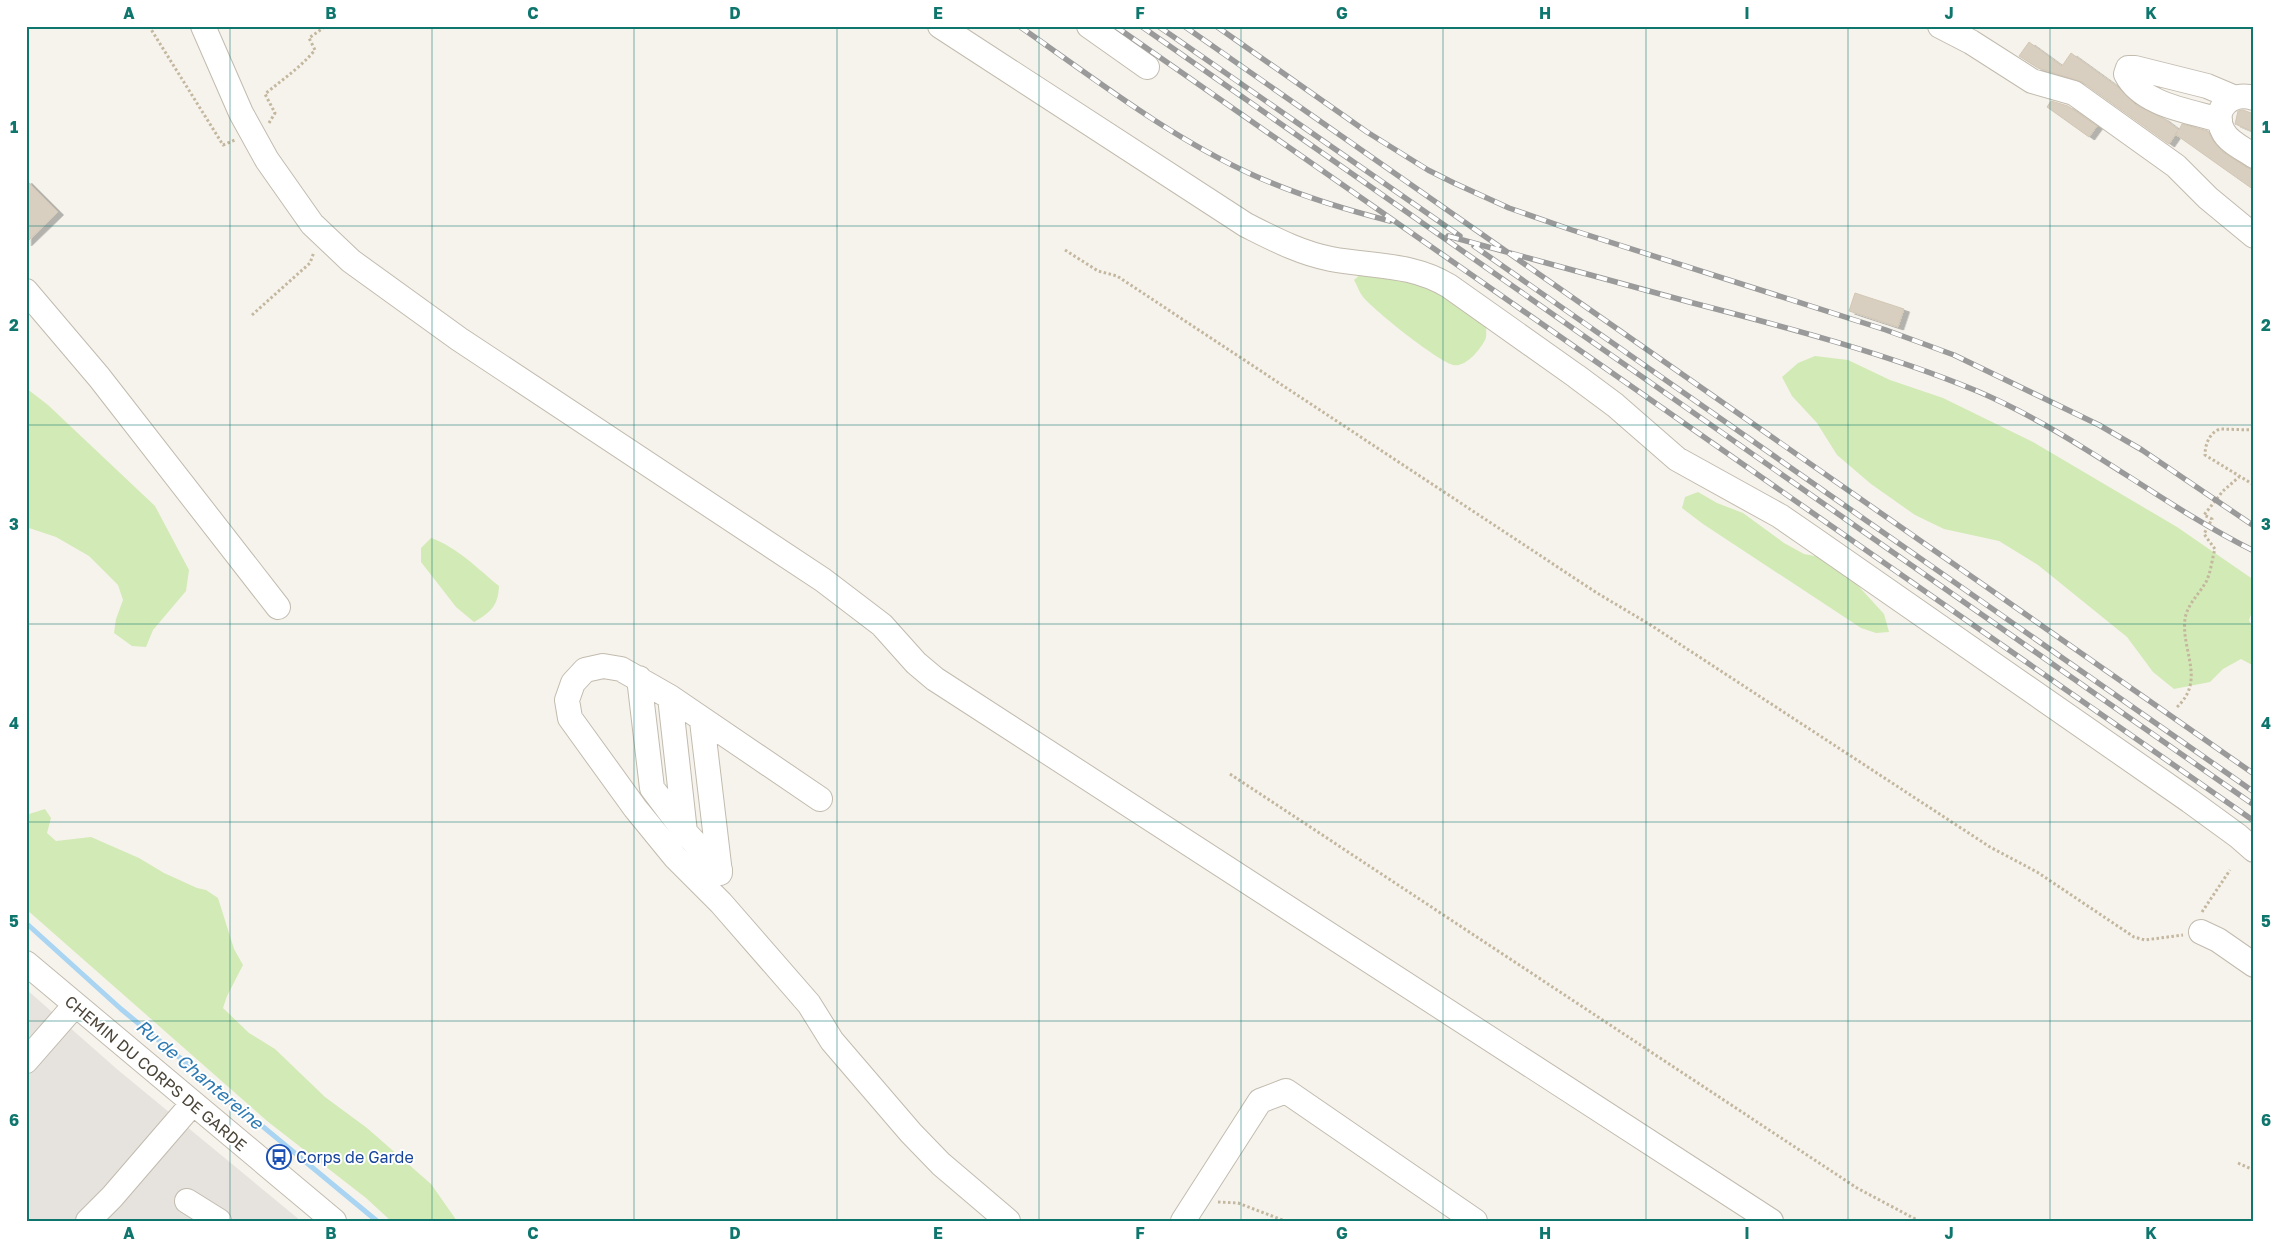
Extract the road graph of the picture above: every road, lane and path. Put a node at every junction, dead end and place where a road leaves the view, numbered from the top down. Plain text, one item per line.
1 (149, 26) edge
2 (203, 26) edge
3 (326, 26) edge
4 (940, 26) edge
5 (1089, 26) edge
6 (1940, 26) edge
7 (1147, 67) dead end
8 (2243, 98) edge
9 (2220, 120) junction
10 (252, 134) junction
11 (223, 145) dead end
12 (2254, 156) edge
13 (2254, 236) edge
14 (324, 237) junction
15 (1065, 250) dead end
16 (26, 291) edge
17 (252, 315) dead end
18 (2254, 430) edge
19 (2239, 477) junction
20 (2254, 484) edge
21 (278, 606) dead end
22 (639, 678) junction
23 (670, 697) junction
24 (2177, 707) dead end
25 (702, 721) junction
26 (1230, 774) dead end
27 (820, 799) dead end
28 (685, 832) junction
29 (2254, 850) edge
30 (720, 870) junction
31 (2230, 870) dead end
32 (721, 903) junction
33 (2201, 932) junction
34 (26, 963) edge
35 (2254, 965) edge
36 (75, 1005) junction
37 (26, 1061) edge
38 (193, 1103) junction
39 (2238, 1163) dead end
40 (2254, 1170) edge
41 (188, 1201) dead end
42 (1187, 1214) edge
43 (88, 1221) edge
44 (219, 1221) edge
45 (334, 1221) edge
46 (1008, 1221) edge
47 (1285, 1221) edge
48 (1475, 1221) edge
49 (1771, 1221) edge
50 (1919, 1221) edge

1 - 11 path
2 - 10 street
3 - 10 path
4 - 29 street
5 - 7 street
6 - 13 street
8 - 9 street
8 - 9 street
9 - 12 street
10 - 14 street
14 - 17 path
14 - 49 street
15 - 33 path
16 - 21 street
18 - 19 path
19 - 20 path
19 - 24 path
22 - 23 street
22 - 28 street
22 - 32 street
23 - 25 street
23 - 28 street
25 - 27 street
25 - 30 street
26 - 50 path
28 - 30 street
30 - 32 street
31 - 33 path
32 - 46 street
33 - 35 street
34 - 36 street, CHEMIN DU CORPS DE GARDE
36 - 37 street
36 - 38 street, CHEMIN DU CORPS DE GARDE
38 - 43 street
38 - 45 street, CHEMIN DU CORPS DE GARDE
39 - 40 path
41 - 44 street
42 - 47 path
42 - 48 street

